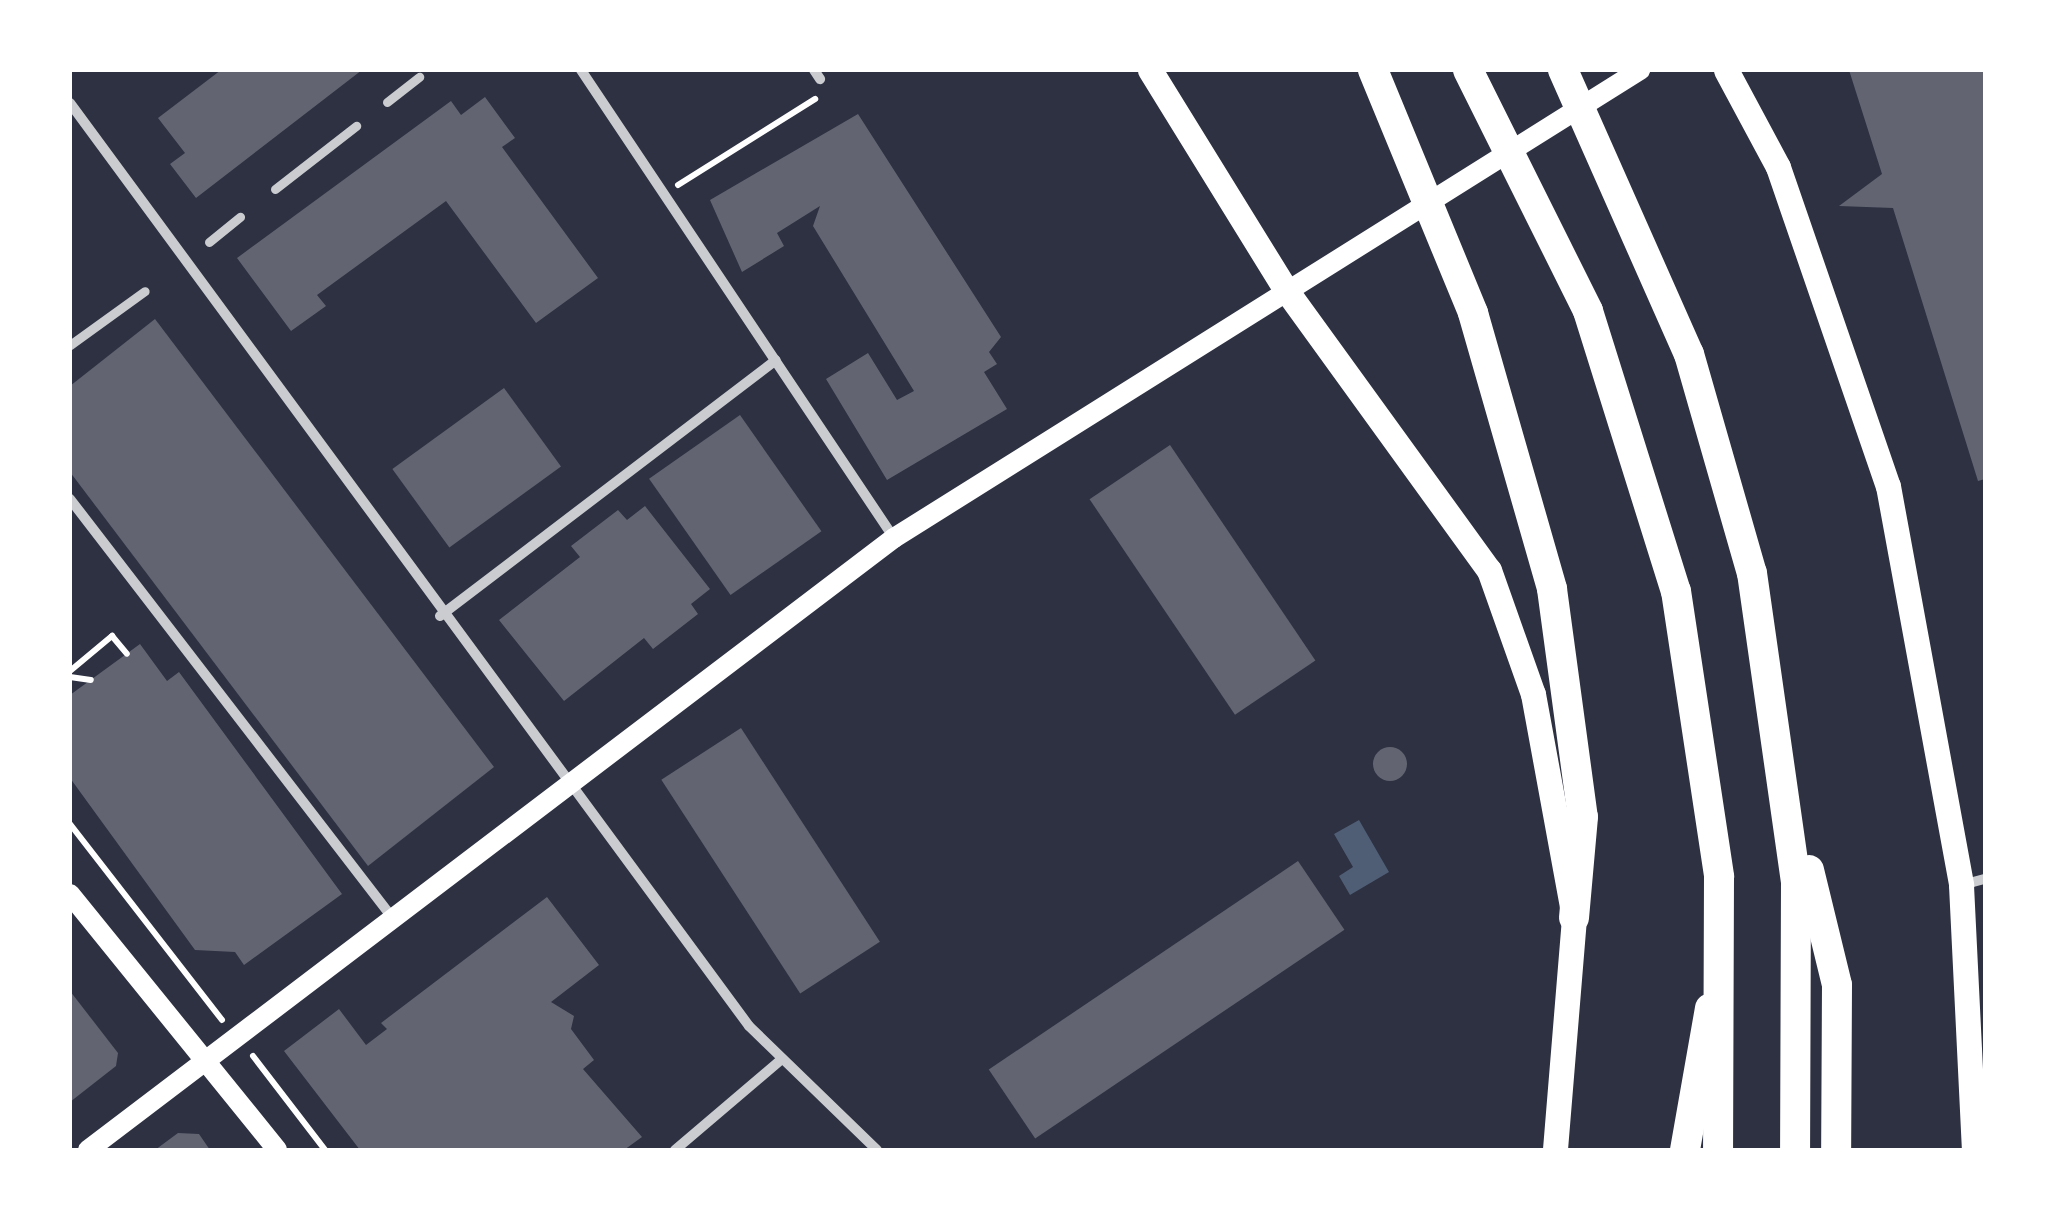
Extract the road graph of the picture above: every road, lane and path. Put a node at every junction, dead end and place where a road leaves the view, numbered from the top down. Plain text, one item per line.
1 (581, 70) edge
2 (1150, 70) edge
3 (1373, 70) edge
4 (1468, 70) edge
5 (1563, 70) edge
6 (1640, 70) edge
7 (1726, 70) edge
8 (419, 76) dead end
9 (816, 77) edge
10 (387, 102) dead end
11 (70, 103) edge
12 (356, 126) dead end
13 (275, 189) dead end
14 (664, 194) junction
15 (240, 217) dead end
16 (210, 242) dead end
17 (1286, 290) junction
18 (145, 291) dead end
19 (70, 345) edge
20 (776, 360) junction
21 (70, 499) edge
22 (894, 538) junction
23 (440, 616) junction
24 (127, 654) dead end
25 (70, 674) edge
26 (91, 680) dead end
27 (1787, 780) junction
28 (562, 782) junction
29 (70, 824) edge
30 (1973, 882) edge
31 (70, 894) edge
32 (391, 916) junction
33 (1574, 918) junction
34 (1723, 936) junction
35 (236, 1037) junction
36 (782, 1060) junction
37 (205, 1062) junction
38 (88, 1150) edge
39 (277, 1150) edge
40 (325, 1150) edge
41 (675, 1150) edge
42 (876, 1150) edge
43 (1555, 1150) edge
44 (1685, 1150) edge
45 (1718, 1150) edge
46 (1795, 1150) edge
47 (1836, 1150) edge
48 (1974, 1150) edge

1 - 14 street
2 - 17 main road
3 - 33 highway
4 - 34 highway
5 - 27 highway
6 - 17 main road
7 - 30 main road
8 - 10 street
9 - 14 path
11 - 23 street
12 - 13 street
14 - 20 street
15 - 16 street
17 - 22 main road
17 - 33 main road
18 - 19 street
20 - 22 street
20 - 23 street
21 - 32 street
22 - 28 main road
23 - 28 street
24 - 25 path
25 - 26 path
27 - 46 highway
27 - 47 highway
28 - 32 main road
28 - 36 street
29 - 35 path
30 - 48 main road
31 - 37 main road
32 - 35 main road
33 - 43 main road
34 - 44 highway
34 - 45 highway
35 - 37 main road
35 - 40 path
36 - 41 street
36 - 42 street
37 - 38 main road
37 - 39 main road

